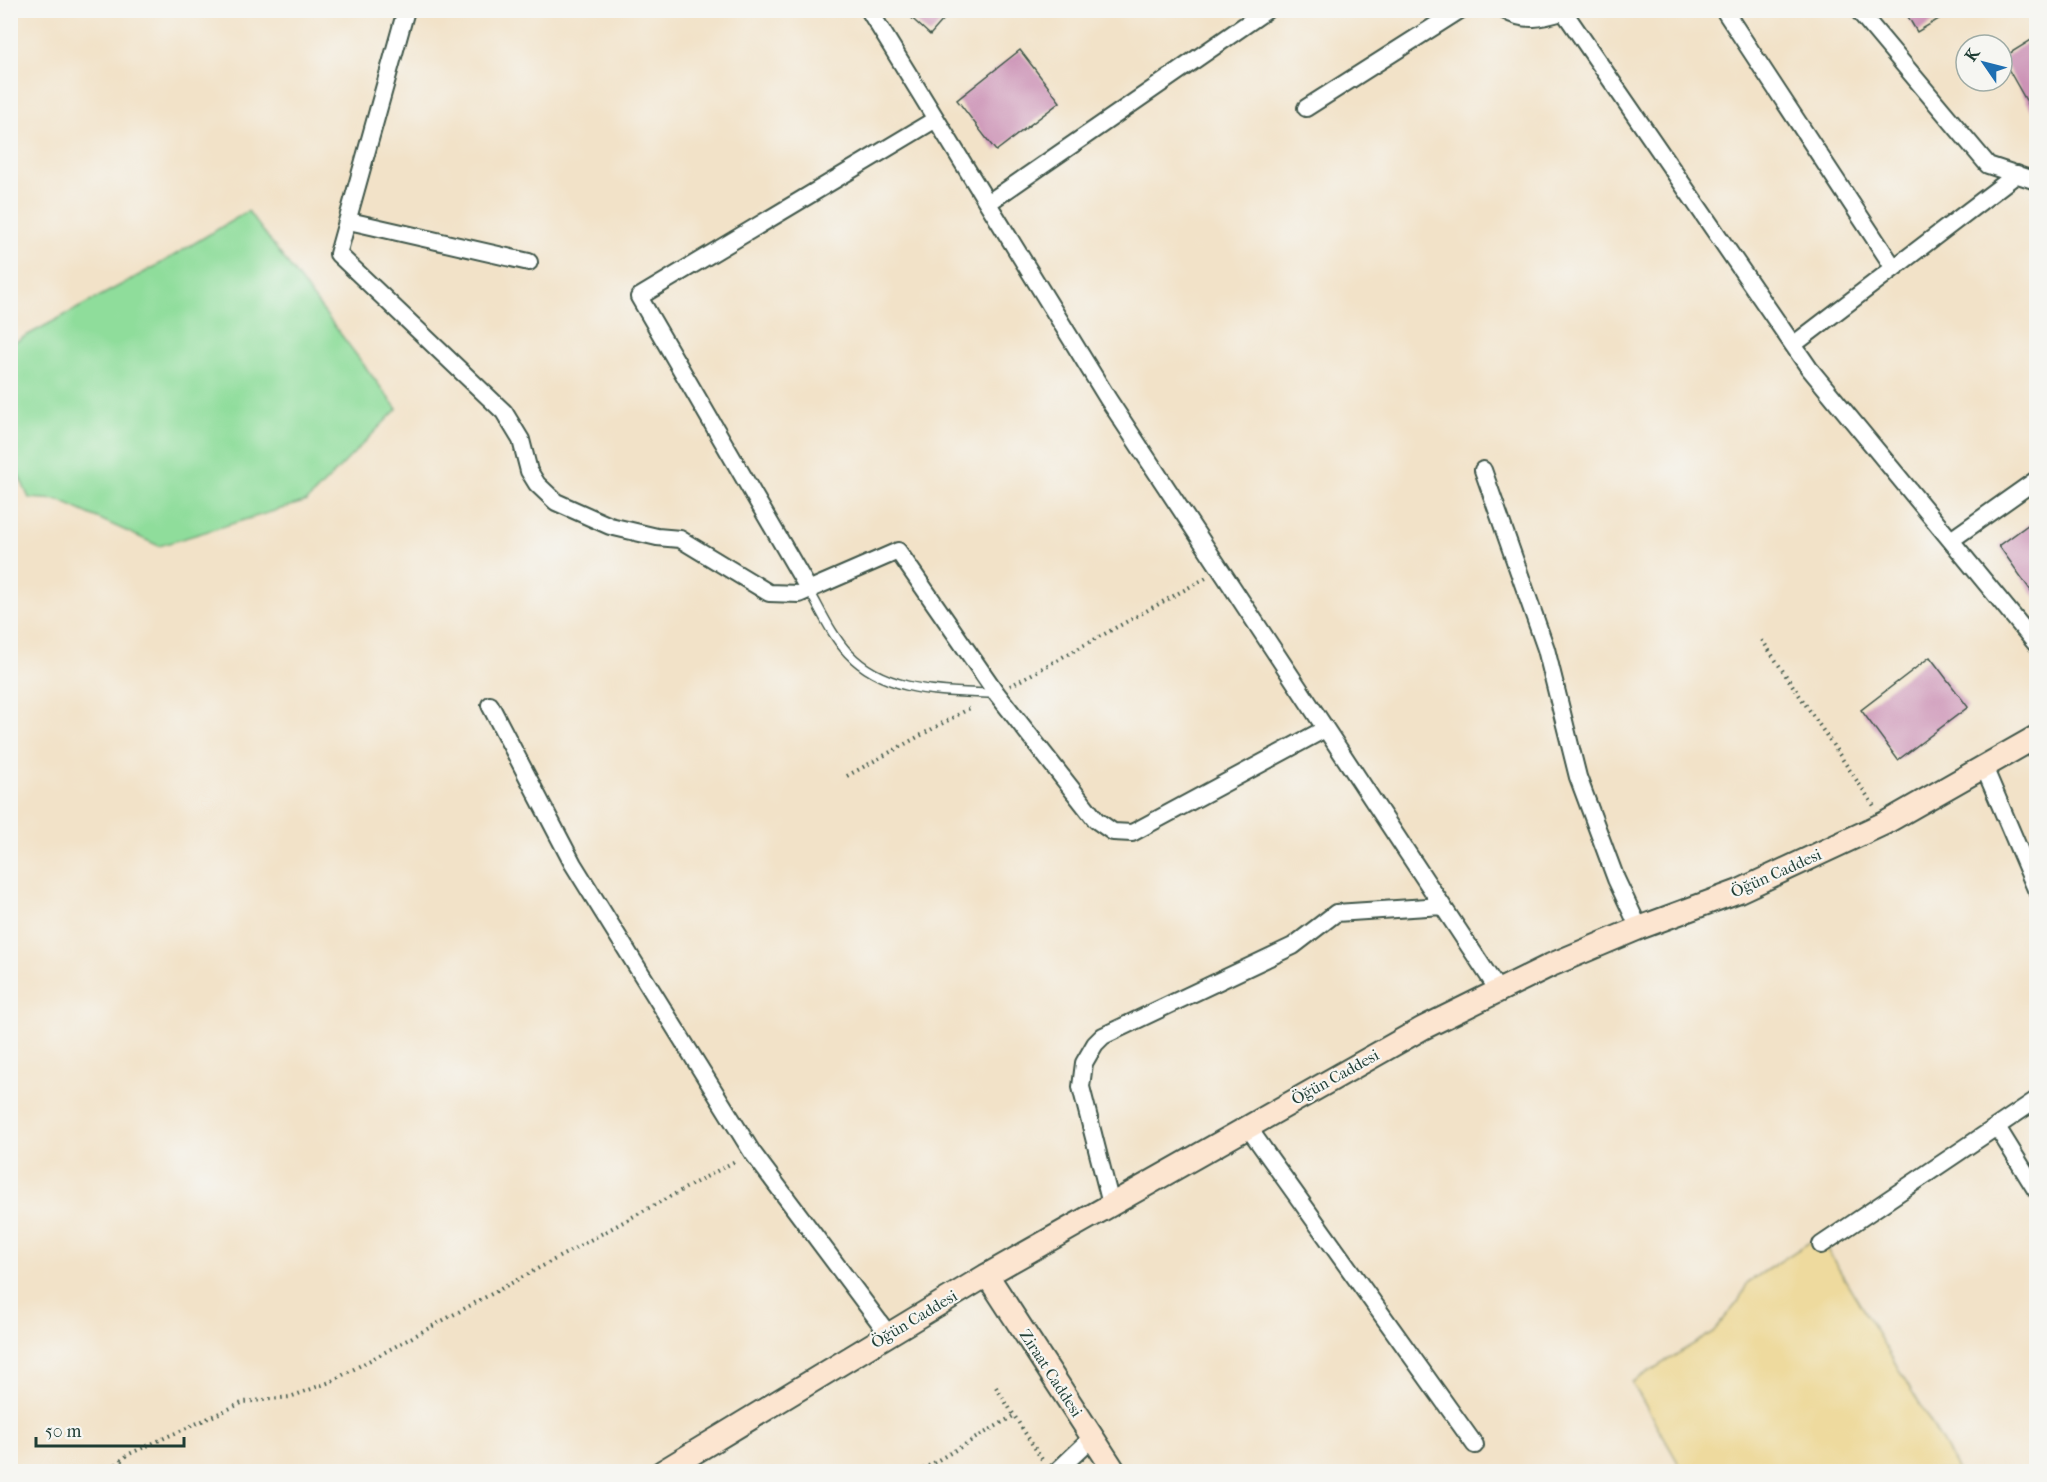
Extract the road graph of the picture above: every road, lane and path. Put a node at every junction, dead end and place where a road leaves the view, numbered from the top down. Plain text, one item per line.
1 (406, 10) edge
2 (869, 10) edge
3 (1267, 10) edge
4 (1460, 10) edge
5 (1504, 10) edge
6 (1724, 10) edge
7 (1858, 10) edge
8 (1567, 11) edge
9 (1306, 108) dead end
10 (936, 119) junction
11 (2017, 174) junction
12 (2037, 181) edge
13 (988, 203) junction
14 (348, 221) junction
15 (529, 262) dead end
16 (1894, 268) junction
17 (1793, 345) junction
18 (1483, 470) dead end
19 (2037, 480) edge
20 (1951, 540) junction
21 (1221, 570) junction
22 (809, 590) junction
23 (1762, 640) dead end
24 (2037, 644) edge
25 (996, 694) junction
26 (490, 705) dead end
27 (1325, 729) junction
28 (2037, 737) edge
29 (1984, 767) junction
30 (847, 776) dead end
31 (1885, 823) junction
32 (2037, 889) edge
33 (1442, 906) junction
34 (1638, 928) junction
35 (1498, 990) junction
36 (2037, 1100) edge
37 (1247, 1126) junction
38 (1997, 1127) junction
39 (752, 1152) junction
40 (2037, 1190) edge
41 (1112, 1204) junction
42 (1821, 1245) dead end
43 (987, 1275) junction
44 (889, 1335) junction
45 (996, 1387) dead end
46 (1015, 1415) junction
47 (1092, 1437) junction
48 (1475, 1445) dead end
49 (1050, 1467) edge
50 (107, 1472) edge
51 (662, 1472) edge
52 (918, 1472) edge
53 (1115, 1472) edge

1 - 14 street
2 - 10 street
3 - 13 street
4 - 9 street
5 - 8 street
6 - 16 street
7 - 11 street
8 - 17 street
10 - 13 street
10 - 22 street
11 - 12 street
11 - 16 street
13 - 21 street
14 - 15 street
14 - 22 street
16 - 17 street
17 - 20 street
18 - 34 street
19 - 20 street
20 - 24 street
21 - 25 path
21 - 27 street
22 - 25 lane
22 - 25 street
23 - 31 path
25 - 27 street
25 - 30 path
26 - 39 street
27 - 33 street
28 - 29 street, Öğün Caddesi
29 - 31 street, Öğün Caddesi
29 - 32 street
31 - 34 street, Öğün Caddesi
33 - 35 street
33 - 41 street
34 - 35 street, Öğün Caddesi
35 - 37 street, Öğün Caddesi
36 - 38 street
37 - 41 street, Öğün Caddesi
37 - 48 street
38 - 40 street
38 - 42 street
39 - 44 street
39 - 50 path
41 - 43 street, Öğün Caddesi
43 - 44 street, Öğün Caddesi
43 - 47 street, Ziraat Caddesi
44 - 51 street, Öğün Caddesi
45 - 46 path
46 - 49 path
46 - 52 path
47 - 49 street
47 - 53 street, Ziraat Caddesi

